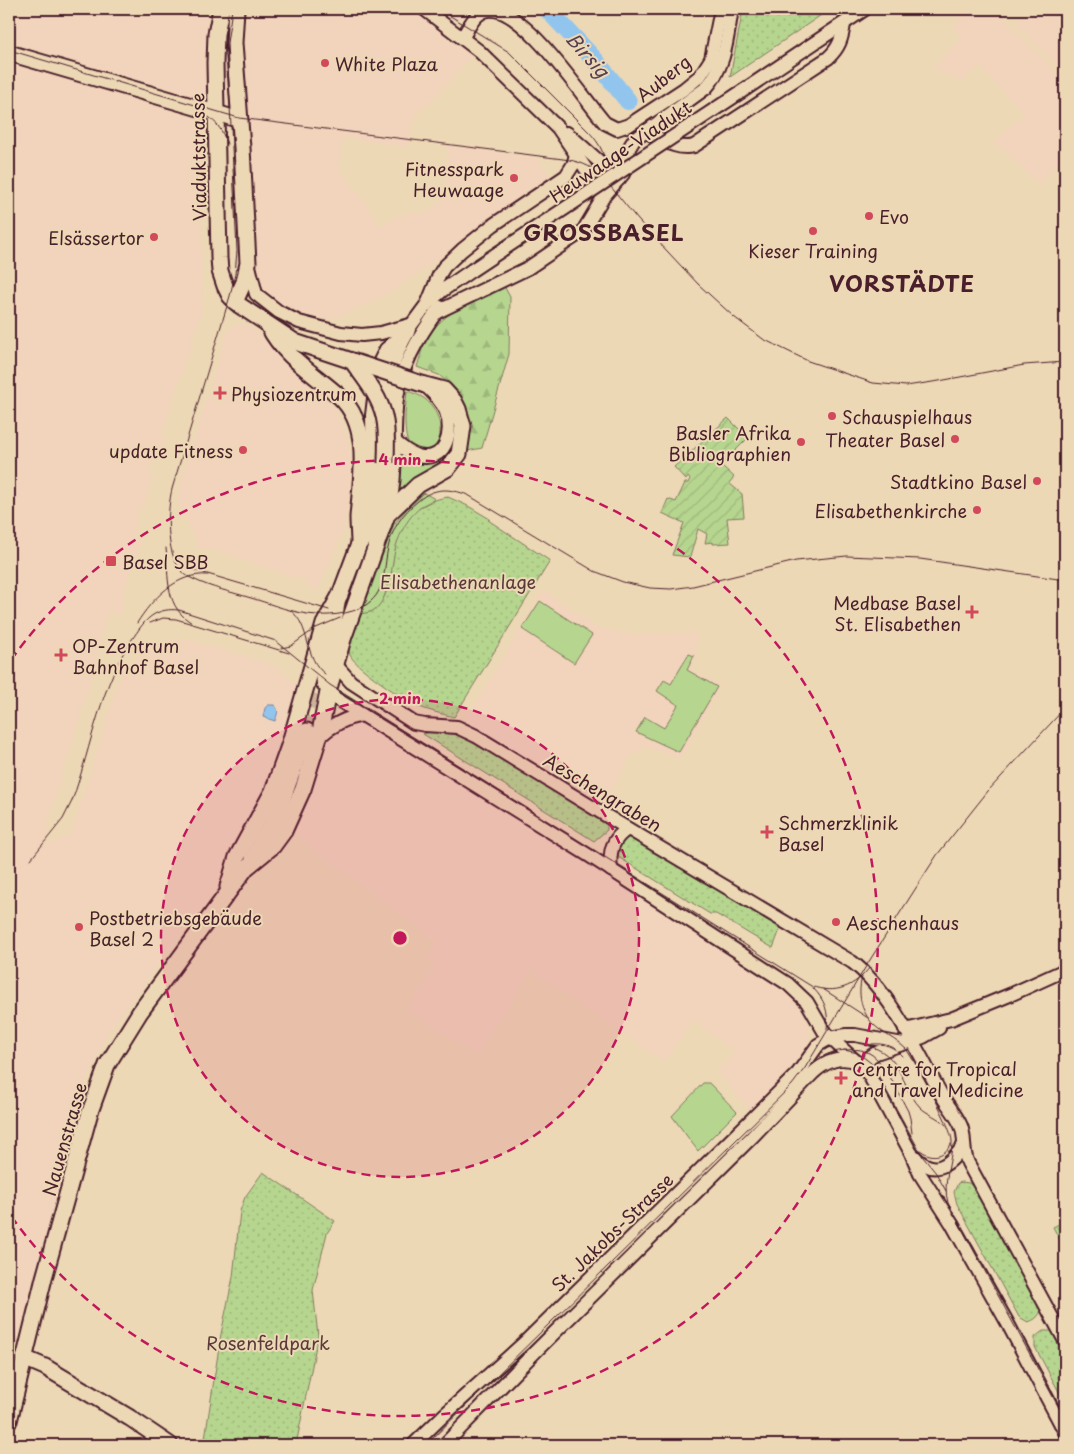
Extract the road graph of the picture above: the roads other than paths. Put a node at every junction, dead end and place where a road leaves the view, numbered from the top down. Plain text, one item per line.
1 (221, 9) edge
2 (236, 9) edge
3 (424, 9) edge
4 (722, 9) edge
5 (732, 9) edge
6 (866, 9) edge
7 (844, 24) junction
8 (463, 37) junction
9 (9, 53) edge
10 (215, 113) junction
11 (240, 120) junction
12 (558, 128) junction
13 (644, 131) junction
14 (576, 155) junction
15 (590, 162) junction
16 (619, 179) junction
17 (604, 196) junction
18 (248, 263) junction
19 (244, 282) junction
20 (235, 302) junction
21 (431, 309) junction
22 (253, 313) junction
23 (408, 328) junction
24 (293, 348) junction
25 (349, 360) junction
26 (425, 385) junction
27 (395, 442) junction
28 (384, 459) junction
29 (387, 515) junction
30 (359, 544) junction
31 (340, 595) junction
32 (335, 664) junction
33 (328, 692) junction
34 (362, 715) junction
35 (313, 734) junction
36 (628, 829) junction
37 (611, 870) junction
38 (225, 898) junction
39 (1065, 970) edge
40 (830, 1038) junction
41 (907, 1038) junction
42 (856, 1061) junction
43 (869, 1075) junction
44 (964, 1145) junction
45 (911, 1153) junction
46 (1065, 1340) edge
47 (24, 1358) junction
48 (9, 1421) edge
49 (1065, 1432) edge
50 (170, 1445) edge
51 (413, 1445) edge
52 (444, 1445) edge

1 - 10 main road, Viaduktstrasse
2 - 11 main road
3 - 8 main road
4 - 8 main road, Auberg
5 - 13 main road, Auberg
6 - 7 main road, Heuwaage-Viadukt
7 - 13 main road
7 - 21 main road, Heuwaage-Viadukt, bridge
8 - 12 main road
9 - 10 main road
10 - 11 main road
10 - 20 main road, Viaduktstrasse
11 - 18 main road
12 - 14 main road
12 - 15 main road
13 - 16 main road, Auberg
14 - 15 main road
14 - 21 main road
15 - 16 main road
15 - 17 main road
16 - 17 main road, Auberg
17 - 21 main road, Auberg
18 - 19 main road
18 - 23 main road
19 - 20 main road
19 - 22 main road
20 - 22 main road
21 - 23 main road
21 - 27 main road
22 - 24 main road
23 - 28 main road
23 - 30 main road
24 - 25 main road
24 - 30 main road
25 - 26 main road, bridge
25 - 28 main road, bridge
26 - 27 main road
26 - 29 main road
27 - 29 main road
28 - 30 main road
29 - 32 main road
30 - 31 main road
31 - 33 main road
31 - 38 main road, Nauenstrasse
32 - 33 main road
32 - 36 main road, Aeschengraben
33 - 34 main road
33 - 35 main road
34 - 35 main road
34 - 37 main road
35 - 38 main road, Nauenstrasse
36 - 37 main road
36 - 41 main road, Aeschengraben
37 - 40 main road
38 - 47 main road, Nauenstrasse
39 - 41 main road
40 - 41 main road
40 - 42 main road
40 - 51 main road, St. Jakobs-Strasse
41 - 43 main road
41 - 44 main road, Aeschengraben
42 - 43 main road
42 - 52 main road, St. Jakobs-Strasse
43 - 45 main road
44 - 45 main road
44 - 46 main road, Aeschengraben
45 - 49 main road
47 - 48 main road, Nauenstrasse
47 - 50 main road

